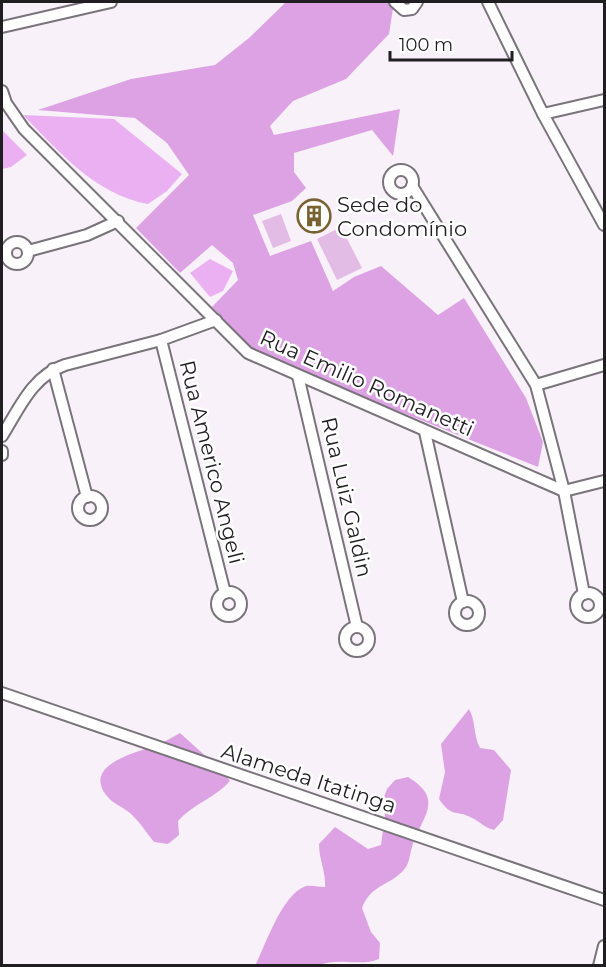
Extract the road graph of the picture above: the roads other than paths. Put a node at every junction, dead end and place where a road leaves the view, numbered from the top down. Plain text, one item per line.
1 (111, 2) edge
2 (394, 2) edge
3 (417, 2) edge
4 (488, 2) edge
5 (2, 27) edge
6 (2, 91) edge
7 (604, 100) edge
8 (543, 114) junction
9 (412, 186) dead end
10 (118, 221) junction
11 (604, 225) edge
12 (28, 251) dead end
13 (216, 320) junction
14 (161, 340) junction
15 (604, 365) edge
16 (53, 369) junction
17 (298, 376) junction
18 (536, 385) junction
19 (425, 432) junction
20 (2, 436) edge
21 (604, 481) edge
22 (564, 490) junction
23 (87, 497) dead end
24 (225, 593) dead end
25 (584, 594) junction
26 (463, 602) dead end
27 (602, 602) edge
28 (357, 627) dead end
29 (2, 693) edge
30 (604, 900) edge
31 (604, 946) edge
32 (598, 966) edge

1 - 5 street
2 - 3 street
4 - 8 street
6 - 10 street, Rua Emilio Romanetti
7 - 8 street
8 - 11 street
9 - 18 street
10 - 12 street
10 - 13 street, Rua Emilio Romanetti
13 - 14 street
13 - 17 street, Rua Emilio Romanetti
14 - 16 street
14 - 24 street, Rua Americo Angeli
15 - 18 street
16 - 20 street
16 - 23 street
17 - 19 street, Rua Emilio Romanetti
17 - 28 street, Rua Luiz Galdin
18 - 22 street
19 - 22 street, Rua Emilio Romanetti
19 - 26 street
21 - 22 street
22 - 25 street
25 - 27 street
25 - 27 street
29 - 30 street, Alameda Itatinga
31 - 32 street

